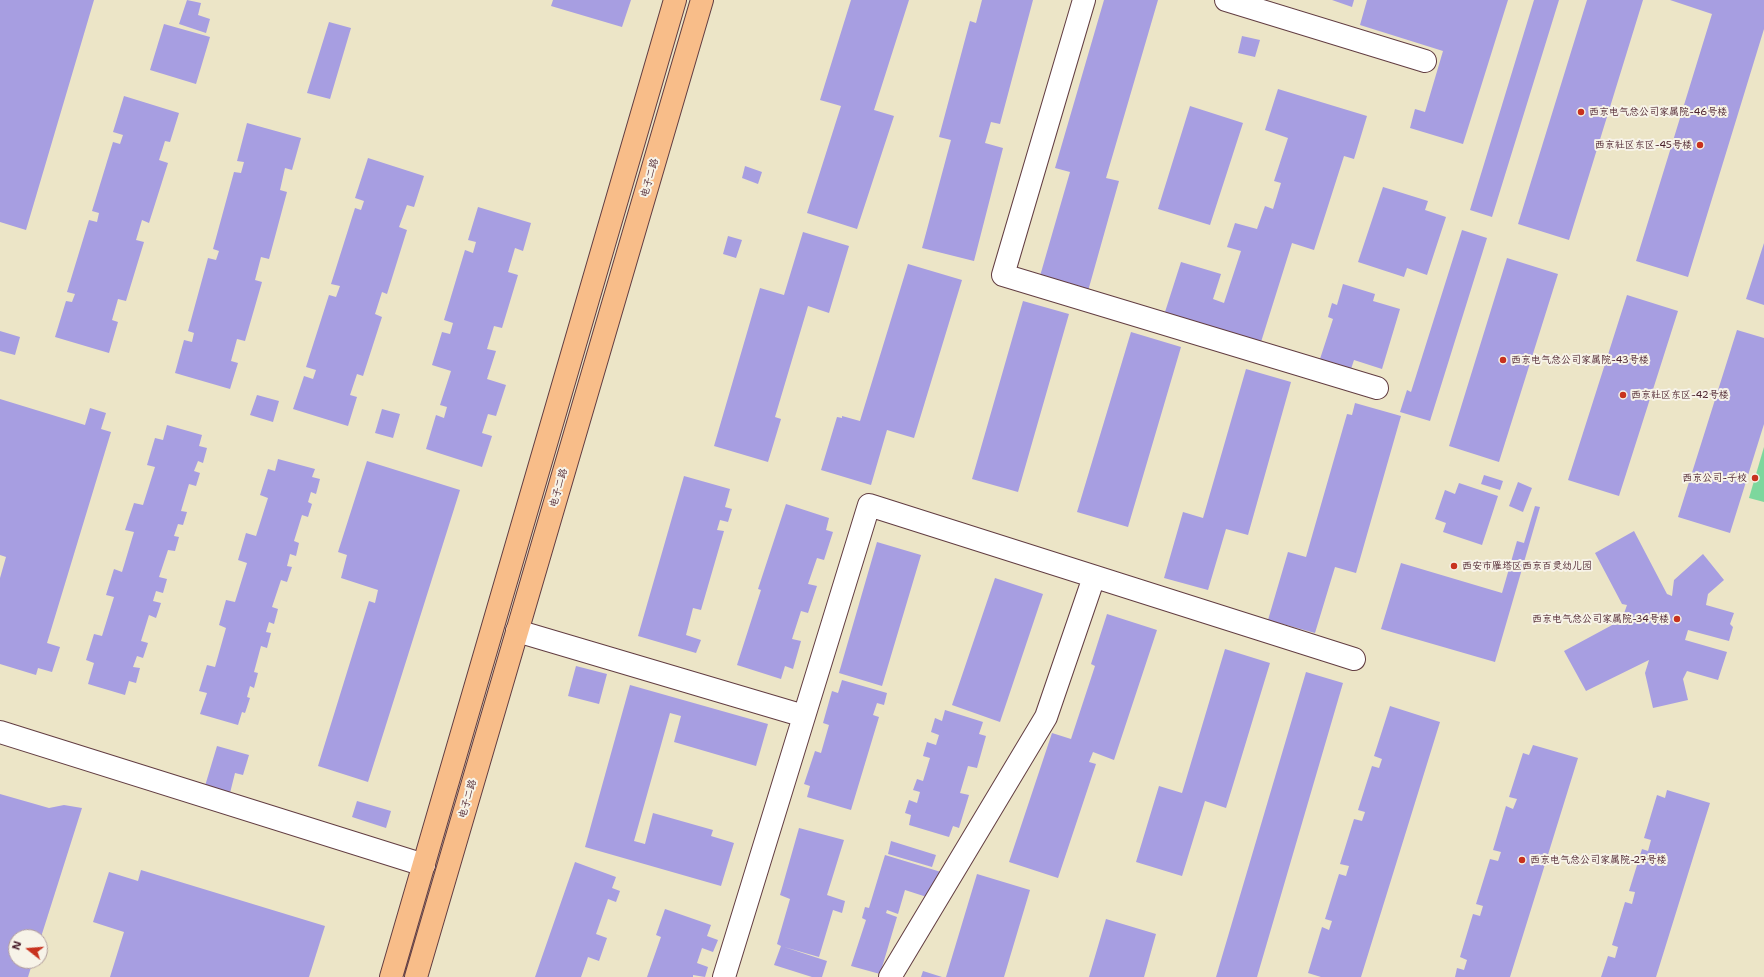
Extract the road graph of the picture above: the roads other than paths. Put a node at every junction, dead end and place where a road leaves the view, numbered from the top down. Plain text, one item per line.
1 (675, 0) edge
2 (702, 0) edge
3 (1084, 0) edge
4 (1226, 0) edge
5 (1425, 61) dead end
6 (1377, 388) dead end
7 (1094, 577) junction
8 (517, 631) junction
9 (1354, 659) dead end
10 (804, 716) junction
11 (0, 732) edge
12 (424, 865) junction
13 (391, 977) edge
14 (416, 977) edge
15 (724, 977) edge
16 (890, 977) edge

1 - 12 main road
2 - 8 main road, 电子二路
3 - 6 street
4 - 5 street
7 - 9 street
7 - 10 street
7 - 16 street
8 - 10 street
8 - 14 main road, 电子二路
10 - 15 street
11 - 12 street
12 - 13 main road

